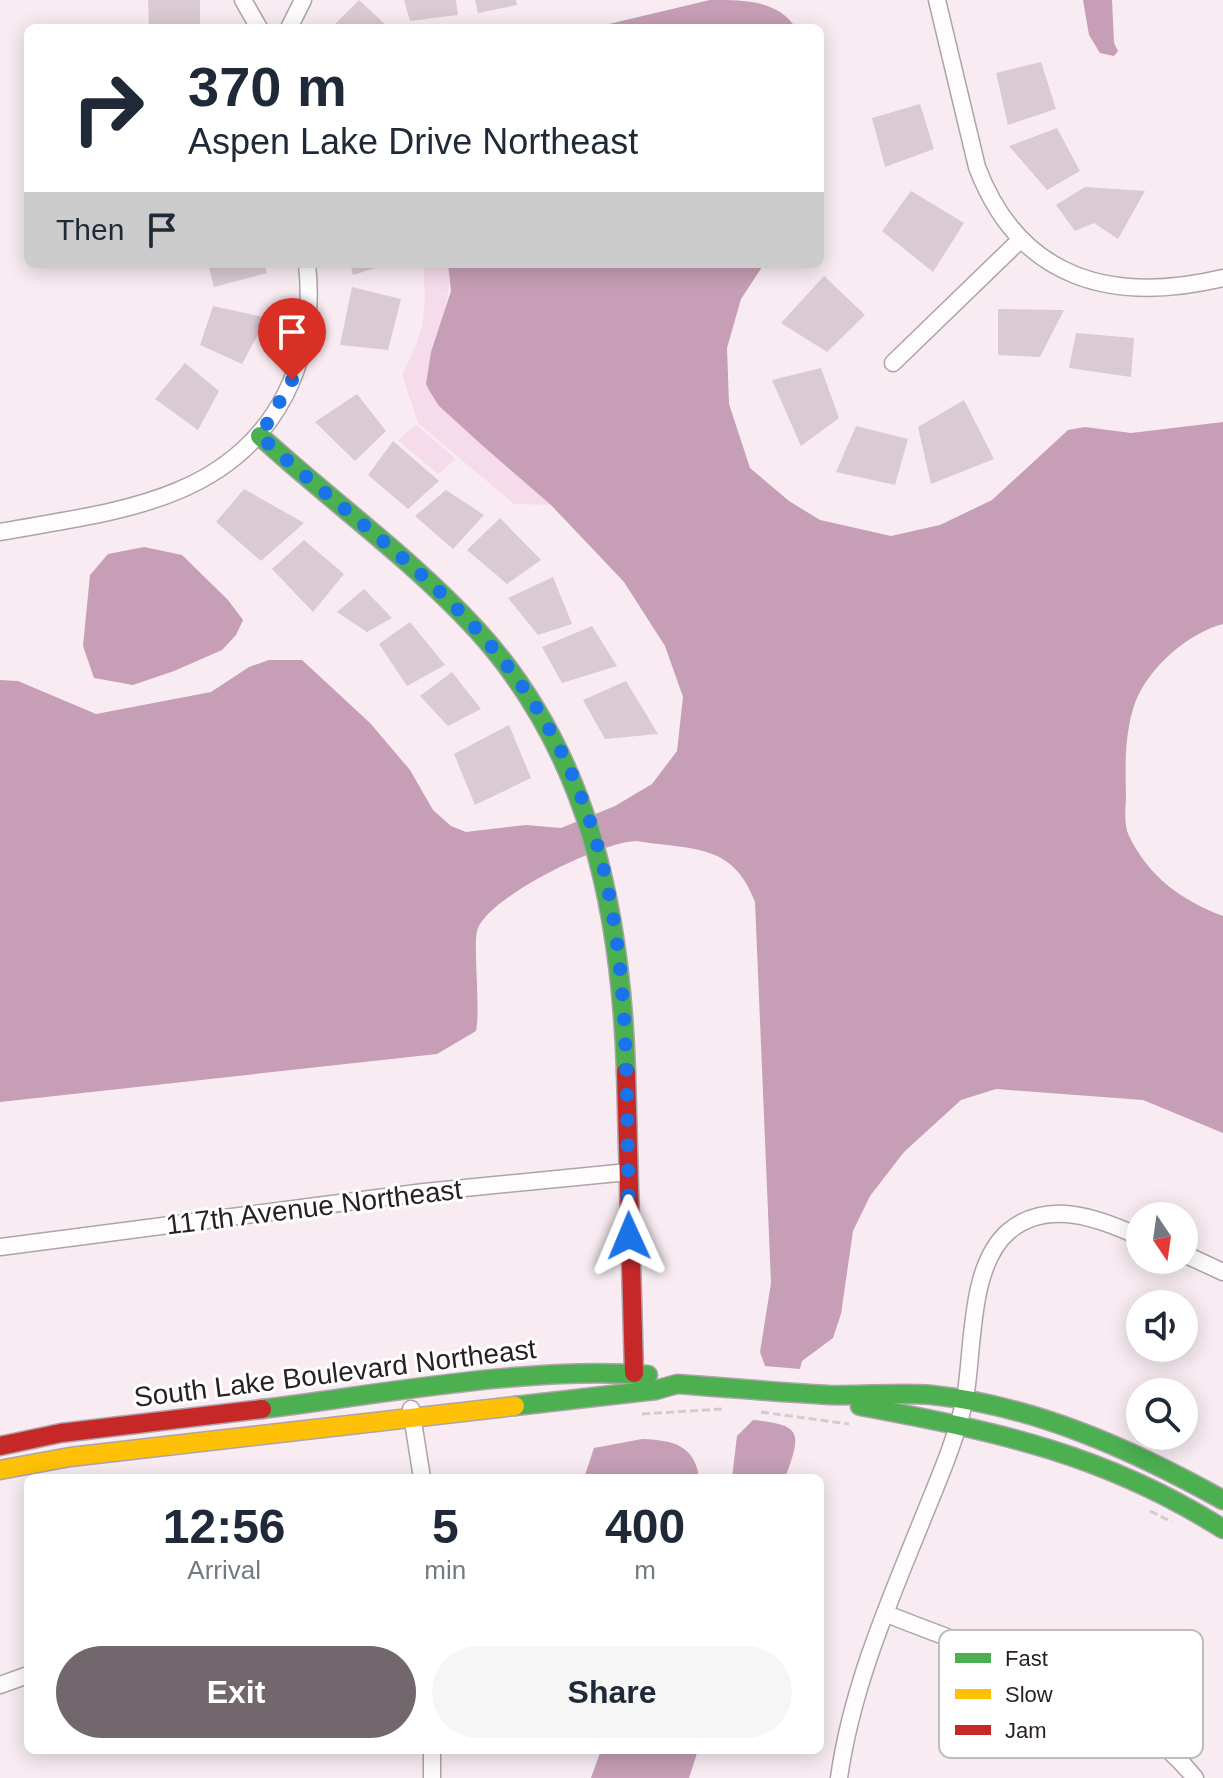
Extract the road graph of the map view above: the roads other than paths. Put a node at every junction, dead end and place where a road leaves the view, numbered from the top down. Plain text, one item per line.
1 (243, 0) edge
2 (303, 0) edge
3 (937, 0) edge
4 (257, 24) edge
5 (291, 24) edge
6 (1020, 240) junction
7 (307, 268) edge
8 (1223, 278) edge
9 (893, 363) dead end
10 (260, 436) junction
11 (0, 532) edge
12 (628, 1172) junction
13 (1126, 1230) edge
14 (0, 1247) edge
15 (1198, 1260) edge
16 (1223, 1272) edge
17 (634, 1373) junction
18 (677, 1384) junction
19 (409, 1393) junction
20 (828, 1394) junction
21 (964, 1401) junction
22 (413, 1417) junction
23 (956, 1424) junction
24 (0, 1446) edge
25 (0, 1470) edge
26 (421, 1474) edge
27 (1223, 1500) edge
28 (1221, 1522) edge
29 (887, 1614) junction
30 (939, 1635) edge
31 (24, 1676) edge
32 (0, 1685) edge
33 (432, 1754) edge
34 (1177, 1758) edge
35 (432, 1778) edge
36 (839, 1778) edge
37 (1195, 1778) edge

1 - 4 street
2 - 5 street
3 - 6 street
6 - 8 street
6 - 9 street
7 - 10 street
10 - 11 street
10 - 12 street
12 - 14 street, 117th Avenue Northeast
12 - 17 street
13 - 21 street
15 - 16 street
17 - 18 street, South Lake Boulevard Northeast
17 - 19 street, South Lake Boulevard Northeast
18 - 20 street, South Lake Boulevard Northeast
18 - 22 street, South Lake Boulevard Northeast
19 - 22 street
19 - 24 street, South Lake Boulevard Northeast
20 - 21 street, South Lake Boulevard Northeast
20 - 23 street, South Lake Boulevard Northeast
21 - 23 street
21 - 27 street, South Lake Boulevard Northeast
22 - 25 street, South Lake Boulevard Northeast
22 - 26 street
23 - 28 street, South Lake Boulevard Northeast
23 - 29 street
29 - 30 street
29 - 36 street
31 - 32 street
33 - 35 street
34 - 37 street

